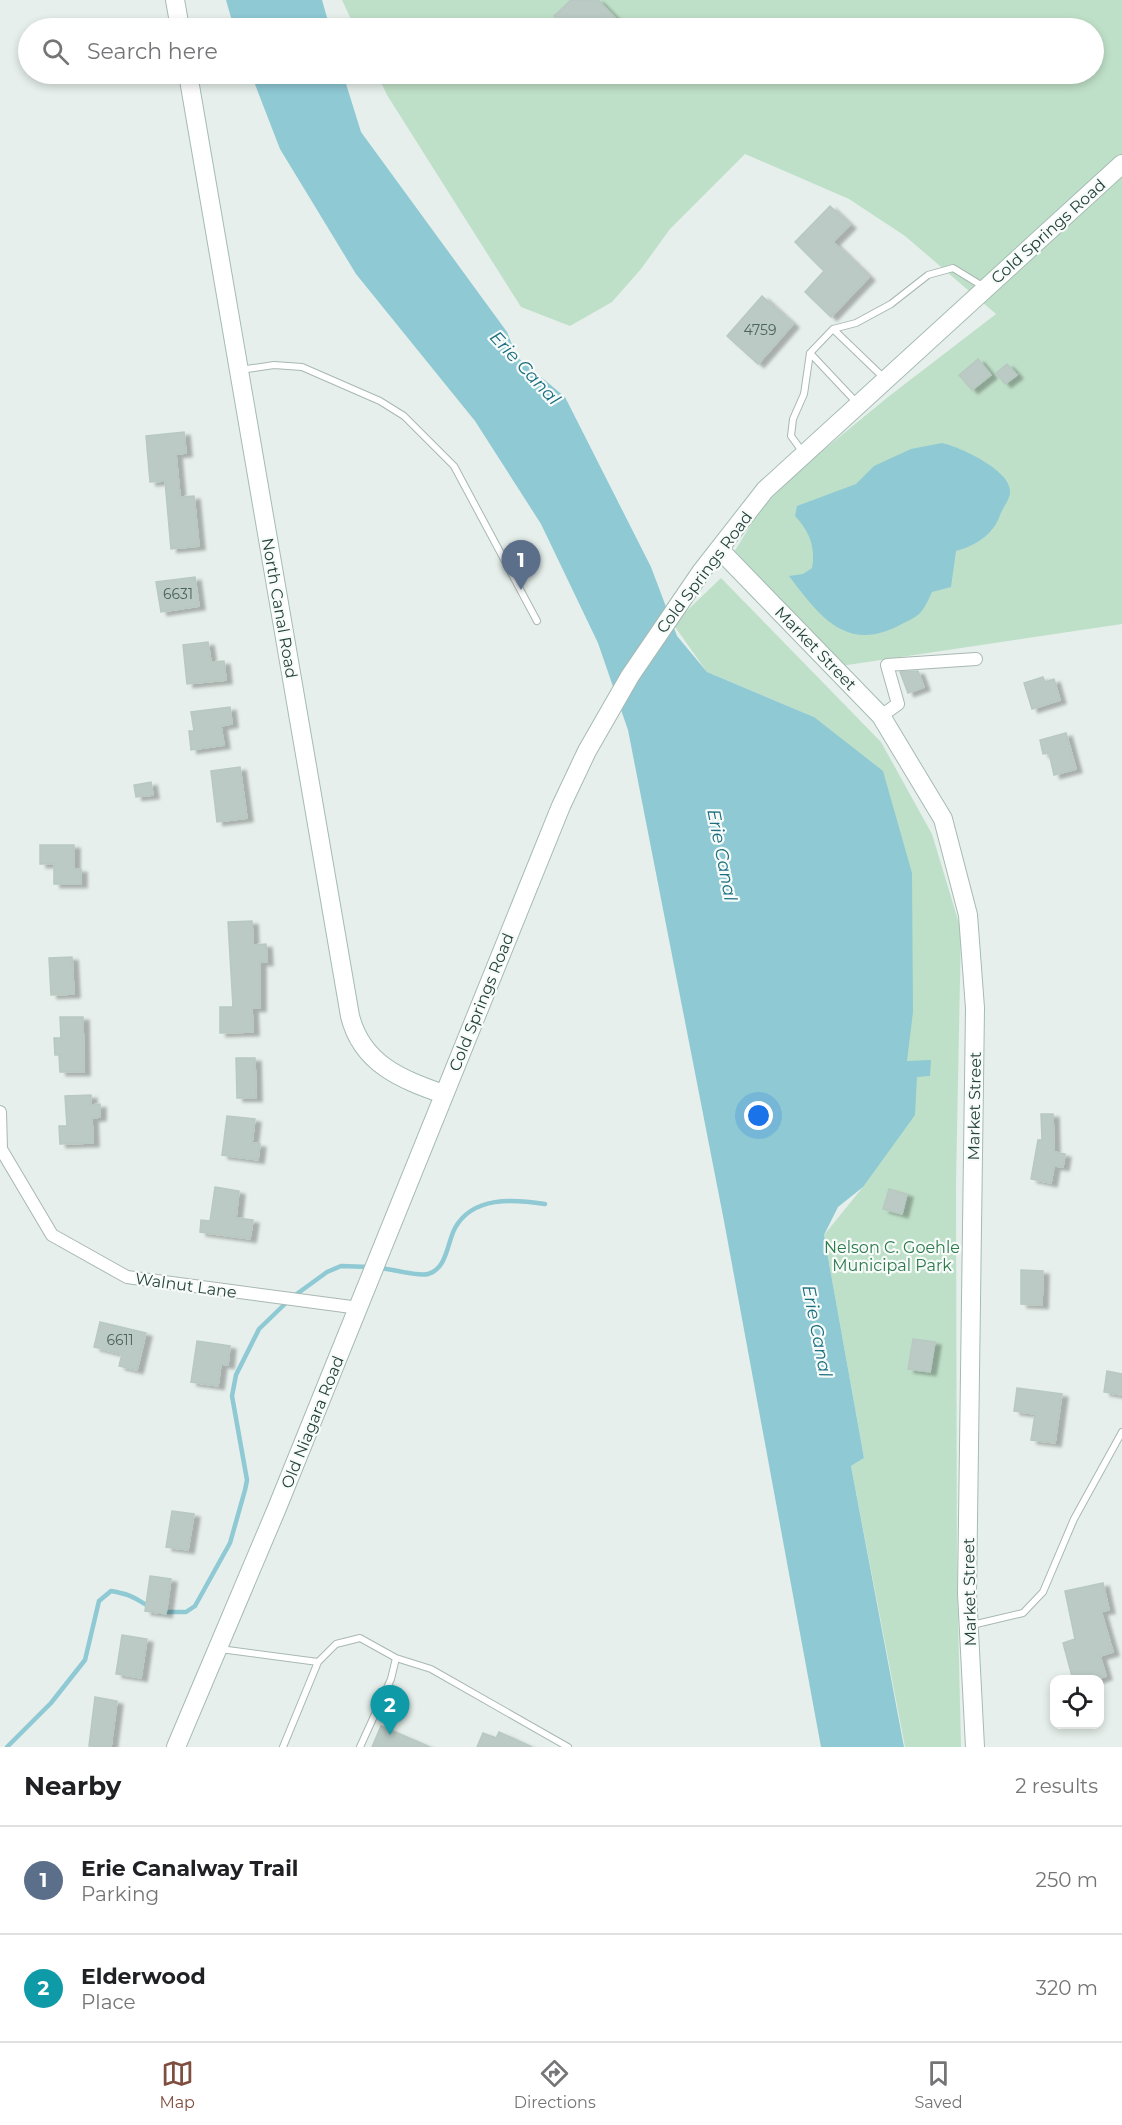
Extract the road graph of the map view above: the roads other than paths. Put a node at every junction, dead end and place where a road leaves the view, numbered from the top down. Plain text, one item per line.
1 (175, 0) edge
2 (178, 18) edge
3 (190, 84) edge
4 (1122, 164) edge
5 (986, 287) junction
6 (833, 329) junction
7 (810, 353) junction
8 (240, 370) junction
9 (885, 380) junction
10 (858, 405) junction
11 (805, 454) junction
12 (720, 550) junction
13 (537, 621) dead end
14 (976, 659) dead end
15 (881, 716) junction
16 (443, 1094) junction
17 (0, 1112) edge
18 (358, 1308) junction
19 (1122, 1432) edge
20 (969, 1625) junction
21 (219, 1648) junction
22 (396, 1658) junction
23 (318, 1662) junction
24 (176, 1747) edge
25 (283, 1747) edge
26 (360, 1747) edge
27 (568, 1747) edge
28 (975, 1747) edge

1 - 2 street
3 - 8 street, North Canal Road
4 - 5 street, Cold Springs Road
5 - 6 lane
5 - 9 street, Cold Springs Road
6 - 7 lane
6 - 9 lane
7 - 10 lane
7 - 11 lane
8 - 13 lane
8 - 16 street, North Canal Road
9 - 10 street, Cold Springs Road
10 - 11 street, Cold Springs Road
11 - 12 street, Cold Springs Road
12 - 15 street, Market Street
12 - 16 street, Cold Springs Road
14 - 15 street
15 - 20 street, Market Street
16 - 18 street, Old Niagara Road
17 - 18 street, Walnut Lane
18 - 21 street, Old Niagara Road
19 - 20 lane
20 - 28 street, Market Street
21 - 23 lane
21 - 24 street, Old Niagara Road
22 - 23 lane
22 - 26 lane
22 - 27 lane
23 - 25 lane

